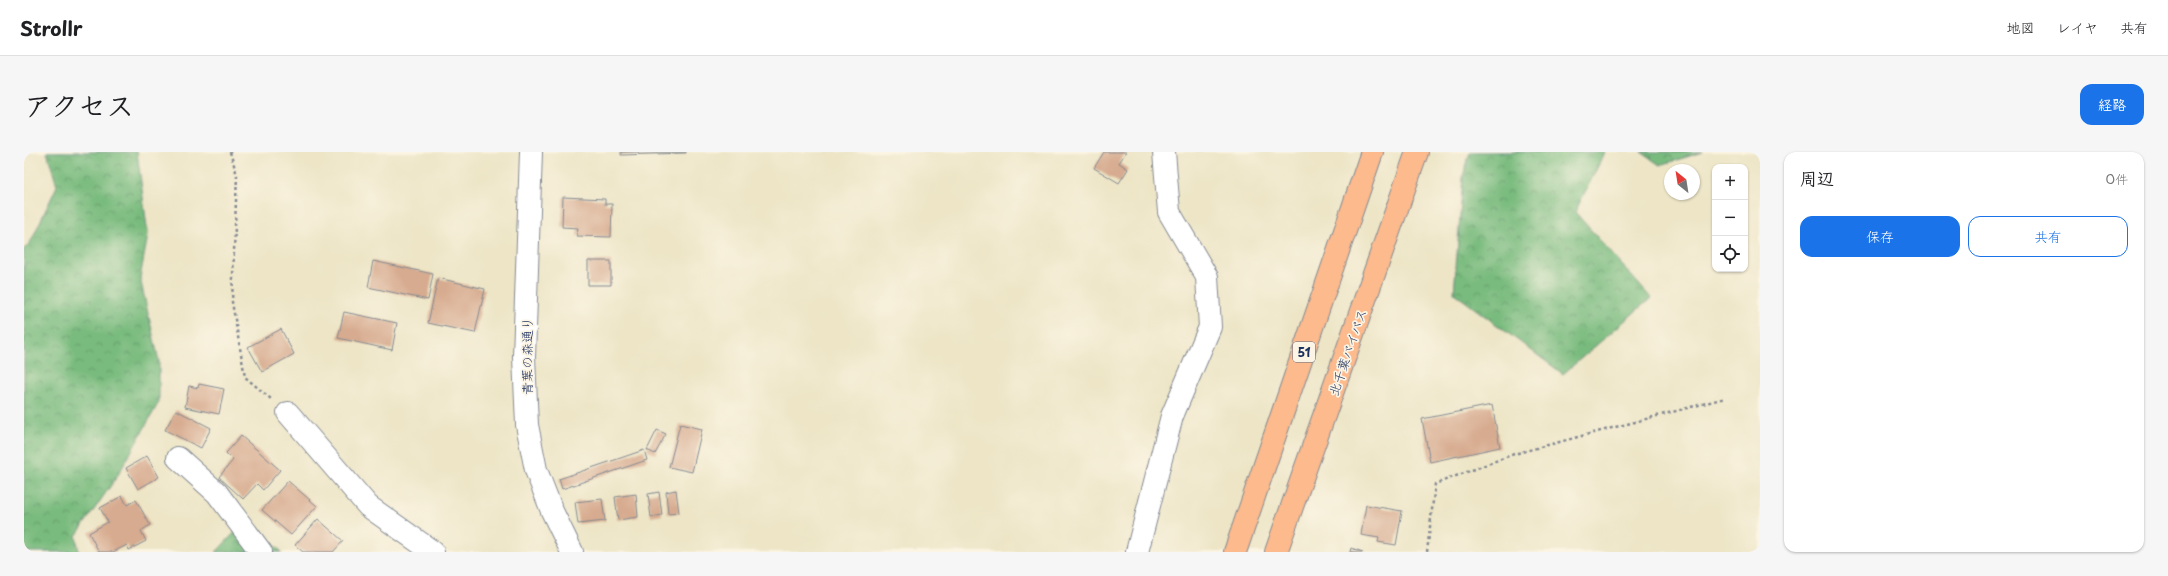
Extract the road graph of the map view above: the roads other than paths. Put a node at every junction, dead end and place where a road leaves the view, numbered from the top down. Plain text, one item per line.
1 (531, 152) edge
2 (1164, 152) edge
3 (1372, 152) edge
4 (1417, 152) edge
5 (288, 413) road end
6 (178, 458) dead end
7 (261, 552) edge
8 (433, 552) edge
9 (572, 552) edge
10 (1137, 552) edge
11 (1235, 552) edge
12 (1276, 552) edge

1 - 9 street, 青葉の森通り
2 - 10 street
3 - 11 highway, 51
4 - 12 highway, 北千葉バイパス
5 - 8 street
6 - 7 street

